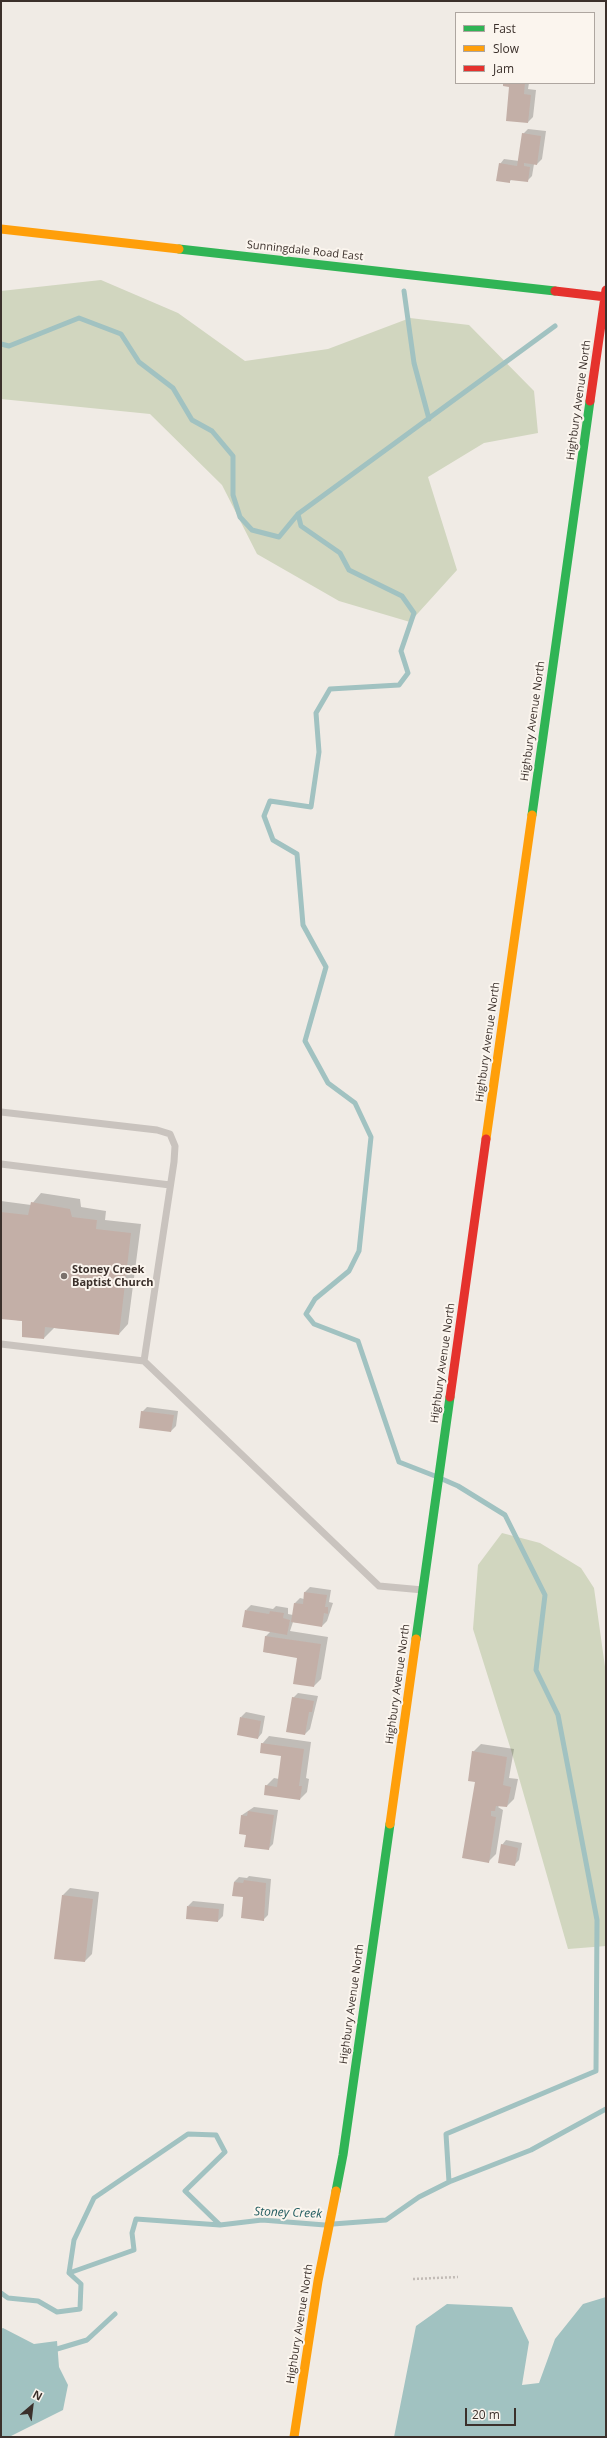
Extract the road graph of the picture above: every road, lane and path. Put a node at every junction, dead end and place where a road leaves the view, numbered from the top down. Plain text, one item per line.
1 (1, 229) edge
2 (606, 295) edge
3 (1, 1112) edge
4 (1, 1164) edge
5 (170, 1185) junction
6 (1, 1344) edge
7 (144, 1362) junction
8 (423, 1590) junction
9 (458, 2277) dead end
10 (413, 2279) dead end
11 (294, 2437) edge

1 - 2 main road, Sunningdale Road East
2 - 8 main road, Highbury Avenue North
3 - 5 lane
4 - 5 lane
5 - 7 lane
6 - 7 lane
7 - 8 lane
8 - 11 main road, Highbury Avenue North
9 - 10 path

